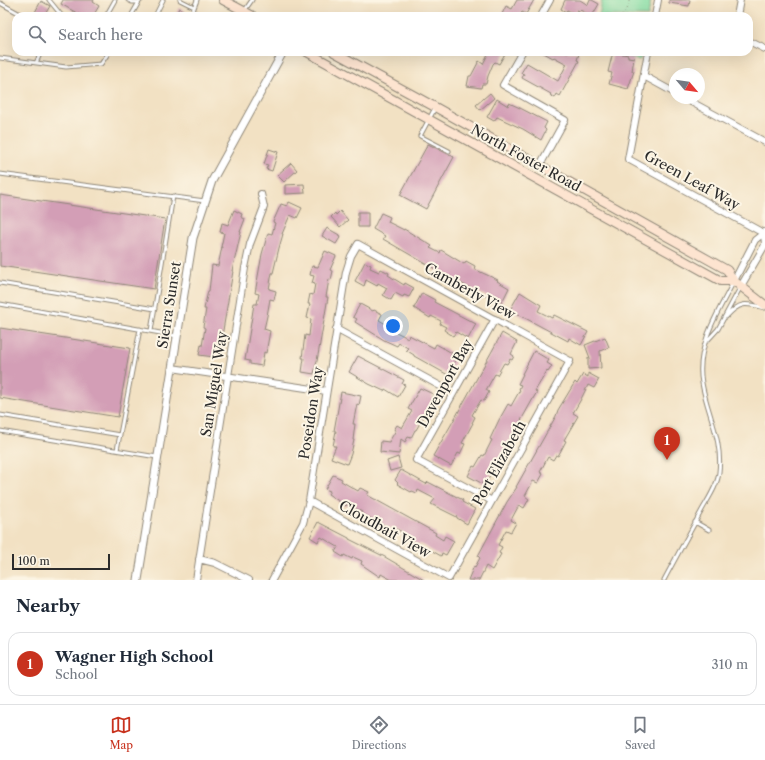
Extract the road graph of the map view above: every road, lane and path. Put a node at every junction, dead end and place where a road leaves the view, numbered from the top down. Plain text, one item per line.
1 (49, 0) edge
2 (116, 0) edge
3 (128, 0) edge
4 (163, 0) edge
5 (180, 0) edge
6 (197, 0) edge
7 (223, 0) edge
8 (252, 0) edge
9 (550, 0) edge
10 (629, 0) edge
11 (658, 0) edge
12 (740, 0) edge
13 (140, 1) edge
14 (0, 3) edge
15 (194, 6) junction
16 (244, 11) joint
17 (17, 12) edge
18 (57, 12) edge
19 (108, 12) edge
20 (133, 12) edge
21 (157, 12) edge
22 (193, 12) edge
23 (544, 12) edge
24 (624, 12) edge
25 (656, 12) edge
26 (738, 12) edge
27 (753, 43) edge
28 (765, 49) edge
29 (39, 56) edge
30 (105, 56) edge
31 (281, 56) edge
32 (315, 56) edge
33 (341, 56) edge
34 (520, 56) edge
35 (647, 56) edge
36 (0, 58) edge
37 (36, 63) junction
38 (644, 76) junction
39 (669, 90) edge
40 (695, 104) edge
41 (435, 107) junction
42 (429, 119) junction
43 (765, 142) edge
44 (449, 151) dead end
45 (540, 165) junction
46 (0, 174) edge
47 (261, 194) dead end
48 (173, 196) junction
49 (205, 201) junction
50 (765, 233) edge
51 (358, 244) joint
52 (734, 281) junction
53 (0, 283) edge
54 (741, 286) junction
55 (0, 304) edge
56 (765, 305) edge
57 (765, 308) edge
58 (155, 309) junction
59 (495, 319) junction
60 (722, 321) junction
61 (140, 329) junction
62 (336, 329) junction
63 (151, 331) junction
64 (177, 336) junction
65 (706, 342) junction
66 (570, 361) joint
67 (172, 368) junction
68 (227, 376) junction
69 (326, 391) junction
70 (453, 393) junction
71 (0, 415) edge
72 (0, 431) edge
73 (120, 434) junction
74 (118, 450) junction
75 (158, 457) junction
76 (309, 501) junction
77 (492, 501) junction
78 (695, 522) junction
79 (709, 530) dead end
80 (199, 559) junction
81 (449, 578) joint
82 (138, 580) edge
83 (196, 580) edge
84 (249, 580) edge
85 (272, 580) edge
86 (664, 580) edge

1 - 18 lane
2 - 19 lane
3 - 13 lane
4 - 21 lane
5 - 15 lane
6 - 15 lane
7 - 16 main road
8 - 16 lane
9 - 23 street
10 - 24 path
11 - 25 street
12 - 26 street
13 - 20 lane
14 - 17 lane
15 - 22 lane
27 - 28 street
29 - 37 lane
30 - 37 lane
31 - 49 street, Sierra Sunset
32 - 42 main road, North Foster Road
33 - 41 main road, North Foster Road
34 - 45 street
35 - 38 street
36 - 37 lane
38 - 39 street
38 - 50 street, Green Leaf Way
40 - 43 street
41 - 42 lane
41 - 45 main road, North Foster Road
42 - 44 lane
42 - 52 main road, North Foster Road
45 - 52 main road, North Foster Road
46 - 48 lane
47 - 68 street, San Miguel Way
48 - 49 lane
48 - 58 lane
49 - 64 street, Sierra Sunset
50 - 52 street
50 - 54 street
51 - 59 street, Camberly View
51 - 62 street, Poseidon Way
52 - 54 main road, North Foster Road
52 - 65 lane
53 - 58 lane
54 - 56 main road, North Foster Road
54 - 60 lane
55 - 61 lane
57 - 60 lane
58 - 63 lane
59 - 66 street, Camberly View
59 - 70 street, Davenport Bay
60 - 65 lane
61 - 63 lane
61 - 73 lane
62 - 69 street, Poseidon Way
62 - 70 street
63 - 64 lane
64 - 67 street, Sierra Sunset
65 - 78 lane
66 - 77 street, Port Elizabeth
67 - 68 street
67 - 75 street, Sierra Sunset
68 - 69 street
68 - 80 street, San Miguel Way
69 - 76 street, Poseidon Way
70 - 77 street, Davenport Bay
71 - 73 lane
72 - 74 lane
73 - 74 lane
74 - 75 lane
75 - 82 street, Sierra Sunset
76 - 81 street, Cloudbait View
76 - 85 street, Poseidon Way
77 - 81 street, Port Elizabeth
78 - 79 lane
78 - 86 lane
80 - 83 street, San Miguel Way
80 - 84 street

